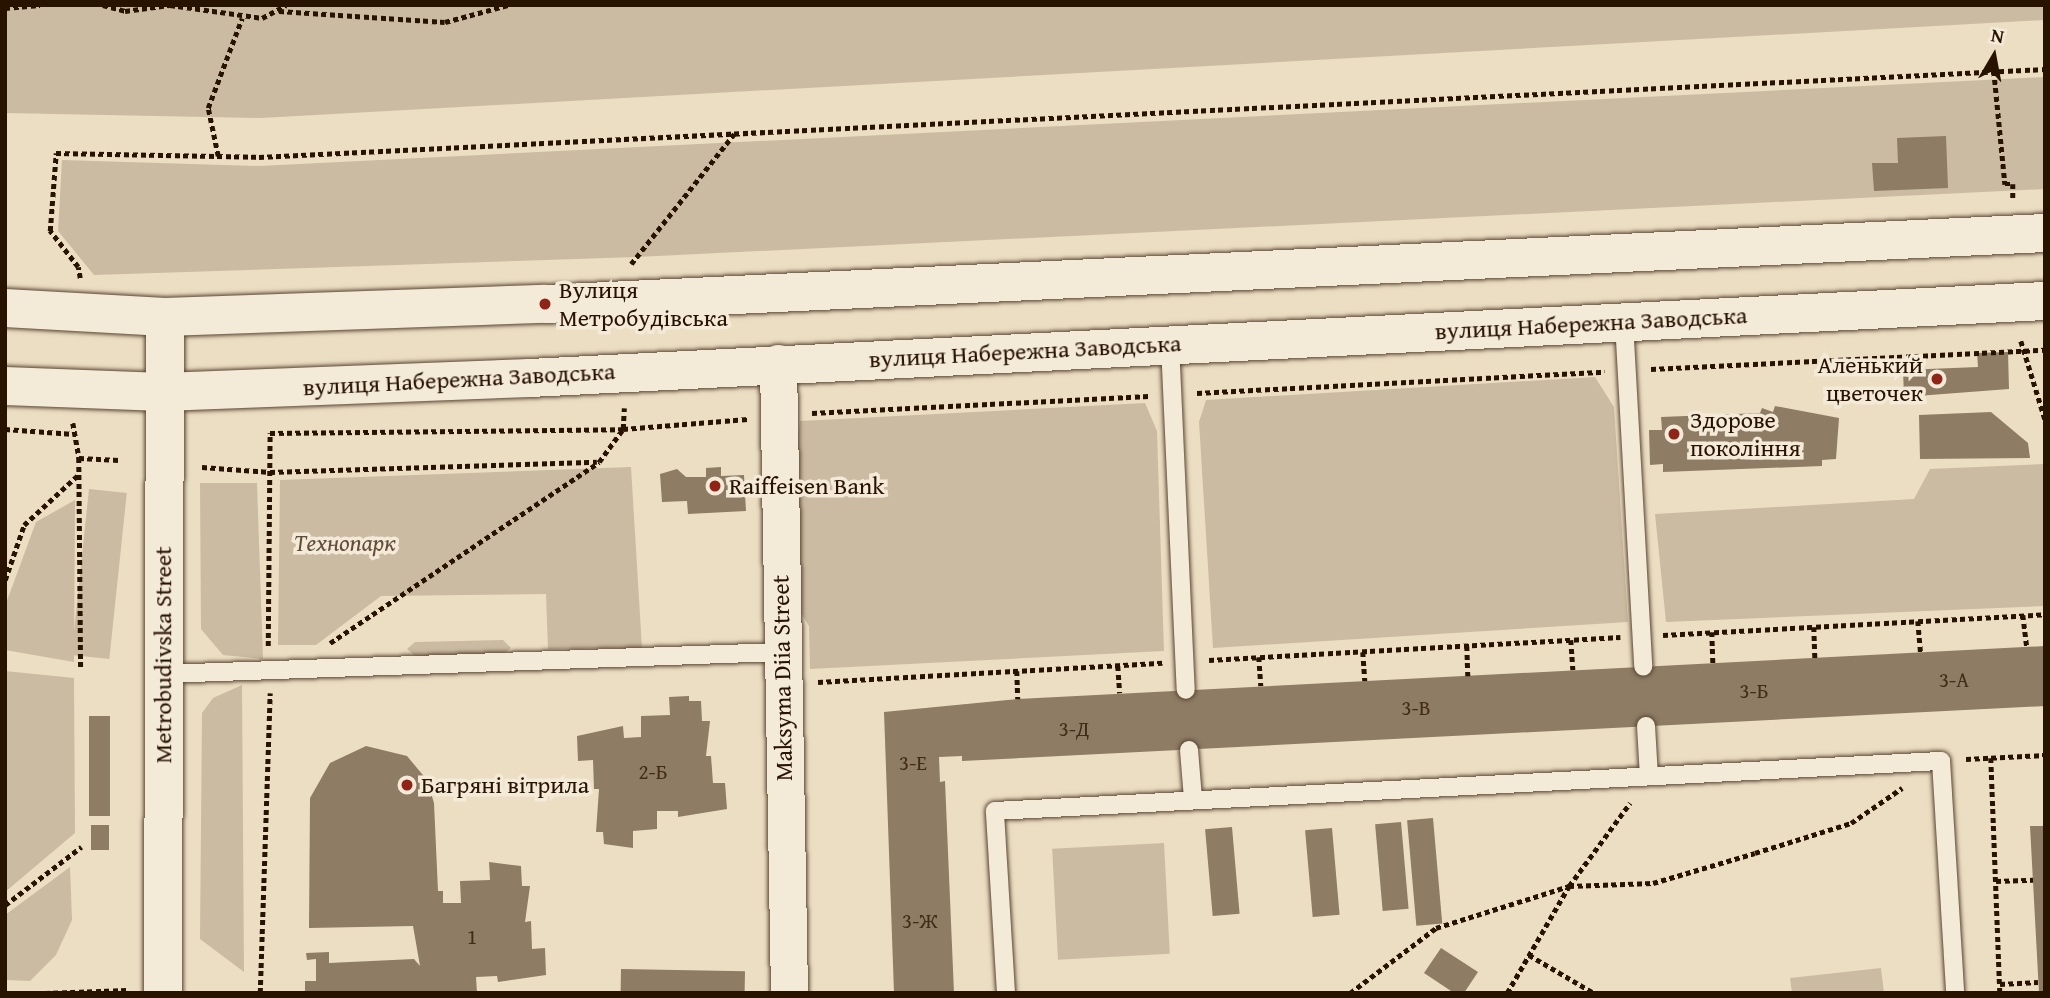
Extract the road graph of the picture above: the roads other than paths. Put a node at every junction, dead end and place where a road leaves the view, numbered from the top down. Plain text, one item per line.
1 (2045, 233) edge
2 (2045, 301) edge
3 (8, 306) edge
4 (165, 317) junction
5 (1623, 322) junction
6 (1170, 344) junction
7 (778, 363) junction
8 (5, 386) edge
9 (163, 392) junction
10 (1643, 666) dead end
11 (782, 668) junction
12 (163, 674) junction
13 (1186, 690) dead end
14 (1646, 726) dead end
15 (1189, 750) dead end
16 (1649, 776) junction
17 (1193, 799) junction
18 (145, 991) edge
19 (789, 993) edge
20 (1006, 993) edge
21 (1955, 993) edge

1 - 4 main road
2 - 5 main road, вулиця Набережна Заводська
3 - 4 main road
4 - 9 main road, Metrobudivska Street
5 - 6 main road, вулиця Набережна Заводська
5 - 10 lane
6 - 7 main road, вулиця Набережна Заводська
6 - 13 lane
7 - 9 main road, вулиця Набережна Заводська
7 - 11 street, Maksyma Diia Street
8 - 9 main road, вулиця Набережна Заводська
9 - 12 main road, Metrobudivska Street
11 - 12 lane
11 - 19 street, Maksyma Diia Street
12 - 18 main road, Metrobudivska Street
14 - 16 lane
15 - 17 lane
16 - 17 lane
16 - 21 lane
17 - 20 lane

